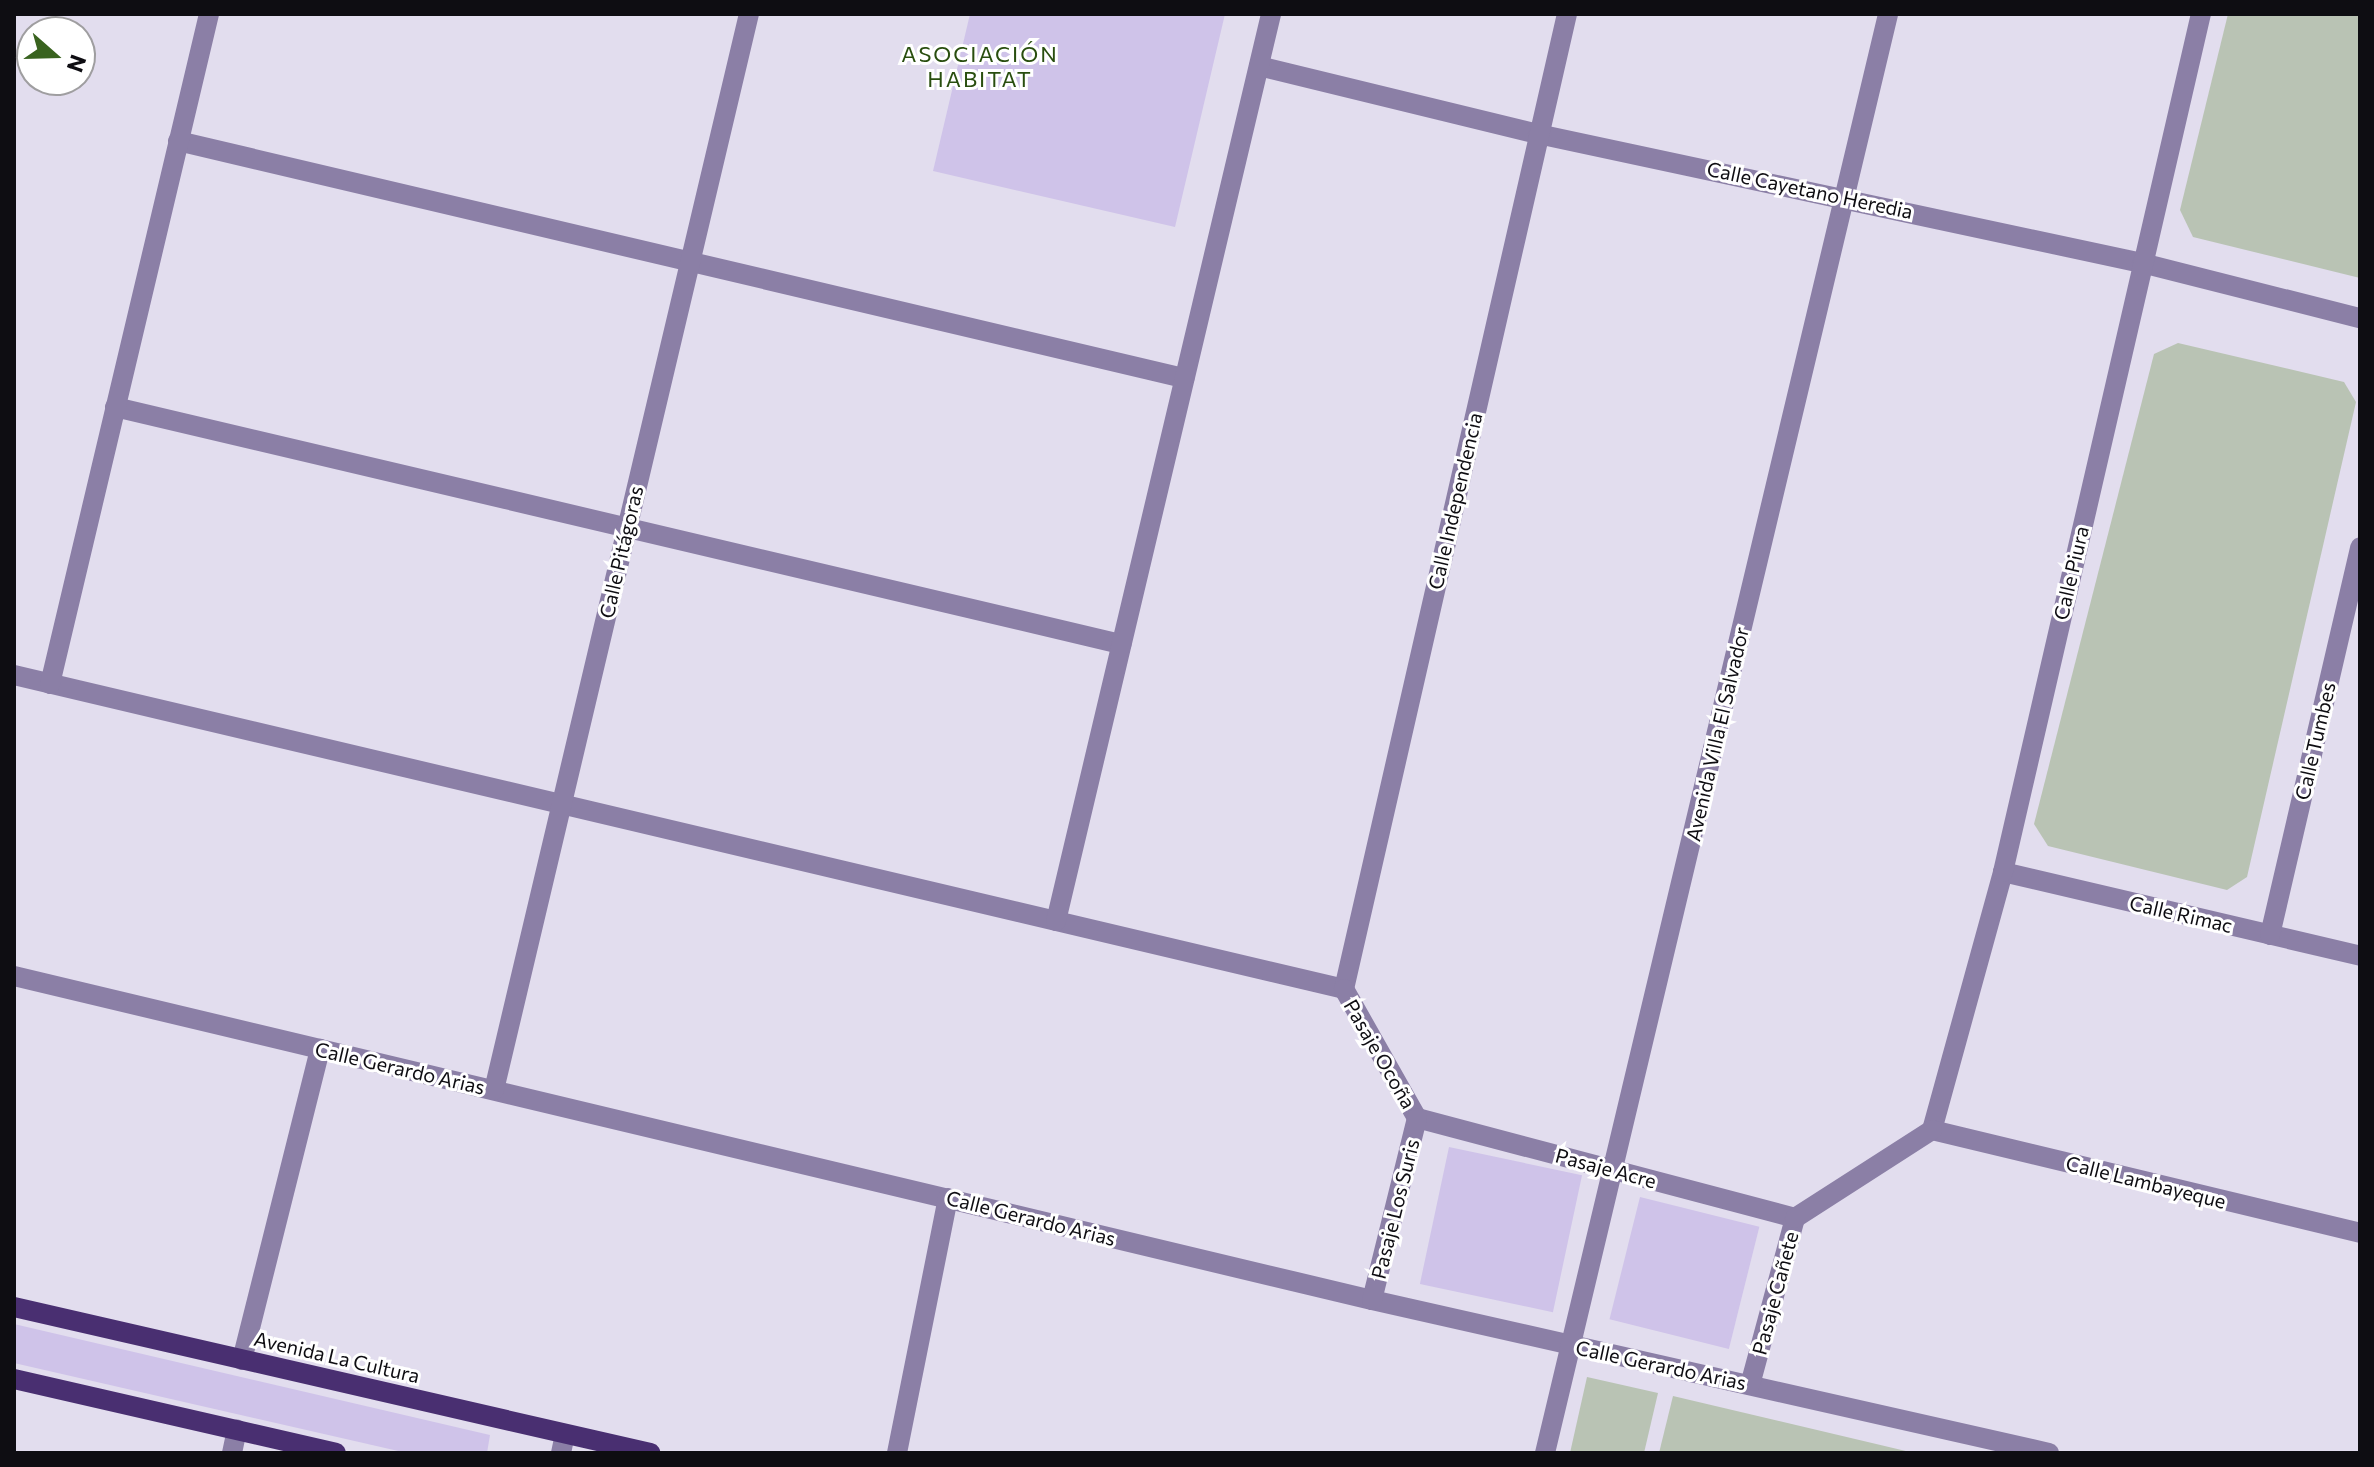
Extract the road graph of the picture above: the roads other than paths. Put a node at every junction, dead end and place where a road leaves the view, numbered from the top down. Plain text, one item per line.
1 (209, 14) edge
2 (749, 14) edge
3 (1271, 14) edge
4 (1567, 14) edge
5 (1888, 14) edge
6 (2201, 14) edge
7 (1259, 66) junction
8 (1538, 134) junction
9 (178, 141) junction
10 (1845, 196) junction
11 (690, 262) junction
12 (2142, 263) junction
13 (2360, 318) edge
14 (1184, 378) junction
15 (115, 407) junction
16 (627, 528) junction
17 (2360, 547) edge
18 (1121, 644) junction
19 (14, 675) edge
20 (50, 684) junction
21 (562, 805) junction
22 (2003, 872) junction
23 (1056, 921) junction
24 (2270, 935) junction
25 (2360, 956) edge
26 (14, 976) edge
27 (1344, 989) junction
28 (320, 1049) junction
29 (494, 1090) junction
30 (1417, 1118) junction
31 (1932, 1130) junction
32 (1613, 1170) junction
33 (948, 1198) junction
34 (1795, 1218) junction
35 (2360, 1233) edge
36 (1372, 1300) junction
37 (14, 1307) edge
38 (1571, 1346) junction
39 (242, 1360) junction
40 (14, 1379) edge
41 (1750, 1385) junction
42 (237, 1430) junction
43 (563, 1443) edge
44 (232, 1453) edge
45 (336, 1453) edge
46 (650, 1453) edge
47 (897, 1453) edge
48 (1545, 1453) edge
49 (2049, 1453) edge

1 - 9 street
2 - 11 street, Calle Pitágoras
3 - 7 street
4 - 8 street, Calle Independencia
5 - 10 street, Avenida Villa El Salvador
6 - 12 street, Calle Piura
7 - 8 street, Calle Cayetano Heredia
7 - 14 street
8 - 10 street, Calle Cayetano Heredia
8 - 27 street, Calle Independencia
9 - 11 street
9 - 15 street
10 - 12 street, Calle Cayetano Heredia
10 - 32 street, Avenida Villa El Salvador
11 - 14 street
11 - 16 street, Calle Pitágoras
12 - 13 street, Calle Cayetano Heredia
12 - 22 street, Calle Piura
14 - 18 street
15 - 16 street
15 - 20 street
16 - 18 street
16 - 21 street, Calle Pitágoras
17 - 24 street, Calle Tumbes
18 - 23 street
19 - 20 street
20 - 21 street
21 - 23 street
21 - 29 street, Calle Pitágoras
22 - 24 street, Calle Rimac
22 - 31 street, Calle Piura
23 - 27 street
24 - 25 street, Calle Rimac
26 - 28 street, Calle Gerardo Arias
27 - 30 street, Pasaje Ocoña
28 - 29 street, Calle Gerardo Arias
28 - 39 street
29 - 33 street, Calle Gerardo Arias
30 - 32 street, Pasaje Acre
30 - 36 street, Pasaje Los Suris
31 - 34 street, Pasaje Cañete
31 - 35 street, Calle Lambayeque
32 - 34 street, Pasaje Acre
32 - 38 street, Avenida Villa El Salvador
33 - 36 street, Calle Gerardo Arias
33 - 47 street
34 - 41 street, Pasaje Cañete
36 - 38 street, Calle Gerardo Arias
37 - 39 main road, Avenida La Cultura
38 - 41 street, Calle Gerardo Arias
38 - 48 street, Avenida Villa El Salvador
39 - 43 main road, Avenida La Cultura
40 - 42 main road
41 - 49 street, Calle Gerardo Arias
42 - 44 street
42 - 45 main road
43 - 46 main road, Avenida La Cultura

